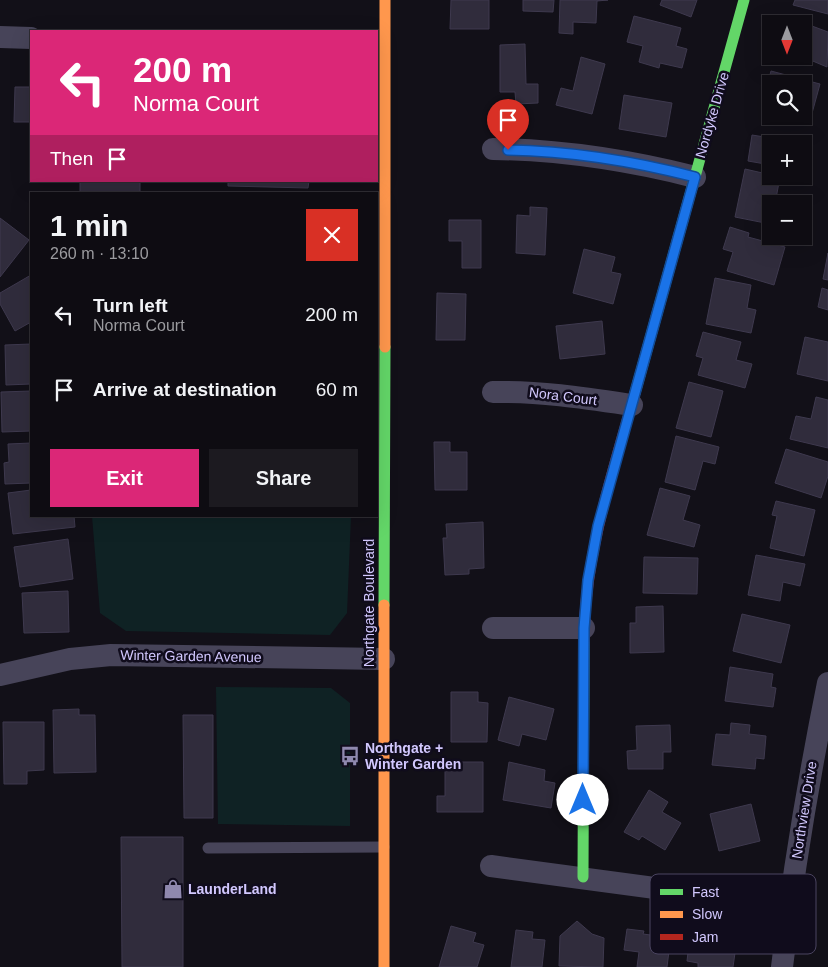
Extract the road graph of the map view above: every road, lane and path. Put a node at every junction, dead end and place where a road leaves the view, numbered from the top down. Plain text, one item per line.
1 (384, 0) edge
2 (744, 0) edge
3 (0, 37) edge
4 (30, 38) edge
5 (380, 40) edge
6 (380, 145) edge
7 (493, 149) dead end
8 (695, 177) junction
9 (380, 264) edge
10 (380, 310) edge
11 (493, 392) dead end
12 (632, 405) junction
13 (493, 628) dead end
14 (584, 628) junction
15 (384, 659) junction
16 (0, 675) edge
17 (828, 683) edge
18 (384, 847) junction
19 (208, 848) dead end
20 (492, 866) dead end
21 (794, 874) edge
22 (583, 877) junction
23 (650, 886) edge
24 (783, 954) edge
25 (384, 967) edge
26 (782, 967) edge

1 - 5 main road, Northgate Boulevard
2 - 8 main road, Nordyke Drive
3 - 4 street
5 - 6 main road, Northgate Boulevard
6 - 9 main road, Northgate Boulevard
7 - 8 street
8 - 12 main road, Nordyke Drive
9 - 10 main road, Northgate Boulevard
10 - 15 main road, Northgate Boulevard
11 - 12 street, Nora Court
12 - 14 main road, Nordyke Drive
13 - 14 street
14 - 22 main road, Nordyke Drive
15 - 16 street, Winter Garden Avenue
15 - 18 main road, Northgate Boulevard
17 - 21 street, Northview Drive
18 - 19 lane
18 - 25 main road, Northgate Boulevard
20 - 22 street
22 - 23 street
24 - 26 street, Northview Drive

